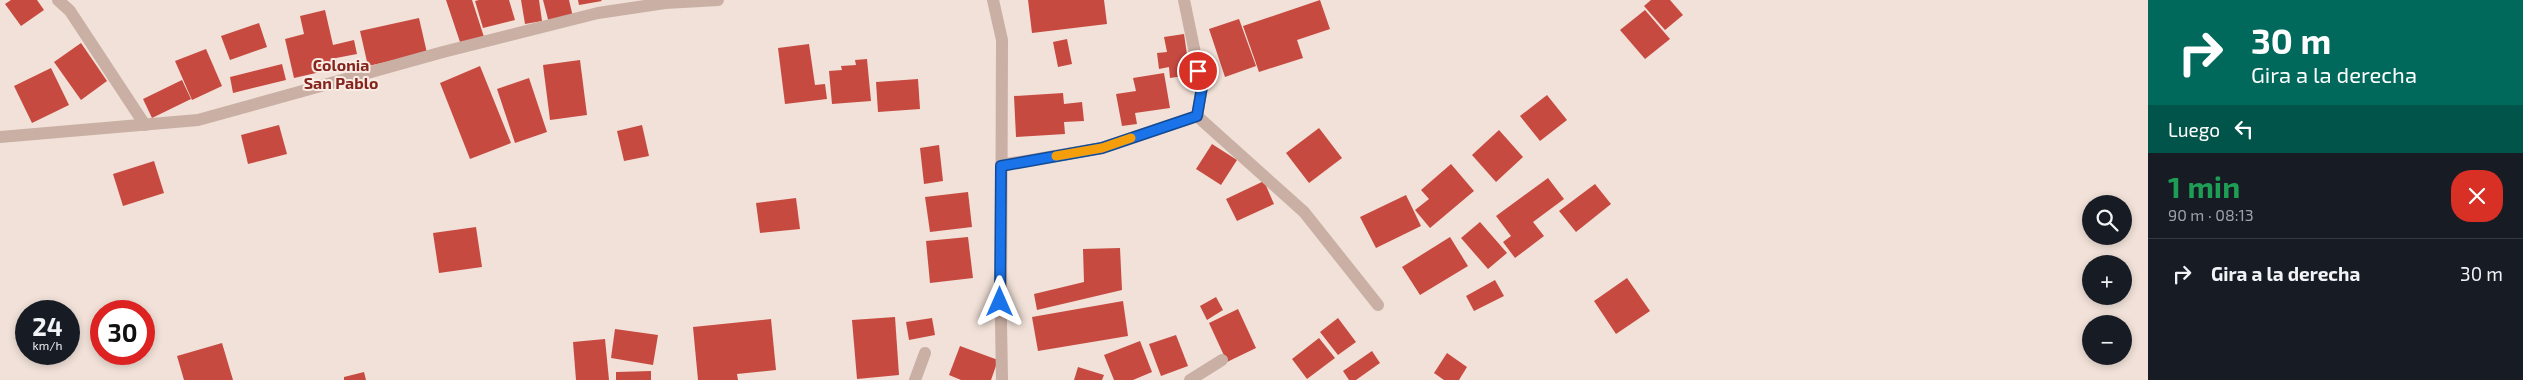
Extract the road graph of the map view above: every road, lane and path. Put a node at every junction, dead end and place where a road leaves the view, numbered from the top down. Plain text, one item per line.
1 (58, 0) edge
2 (718, 0) edge
3 (993, 0) edge
4 (1184, 0) edge
5 (664, 2) edge
6 (1197, 116) junction
7 (145, 124) junction
8 (0, 138) edge
9 (1001, 166) junction
10 (1378, 306) dead end
11 (925, 353) dead end
12 (1222, 360) dead end
13 (915, 380) edge
14 (1002, 380) edge
15 (1190, 380) edge

1 - 7 street
2 - 5 street
3 - 9 street
4 - 6 street
5 - 7 street
6 - 9 street
6 - 10 street
7 - 8 street
9 - 14 street
11 - 13 street
12 - 15 street

